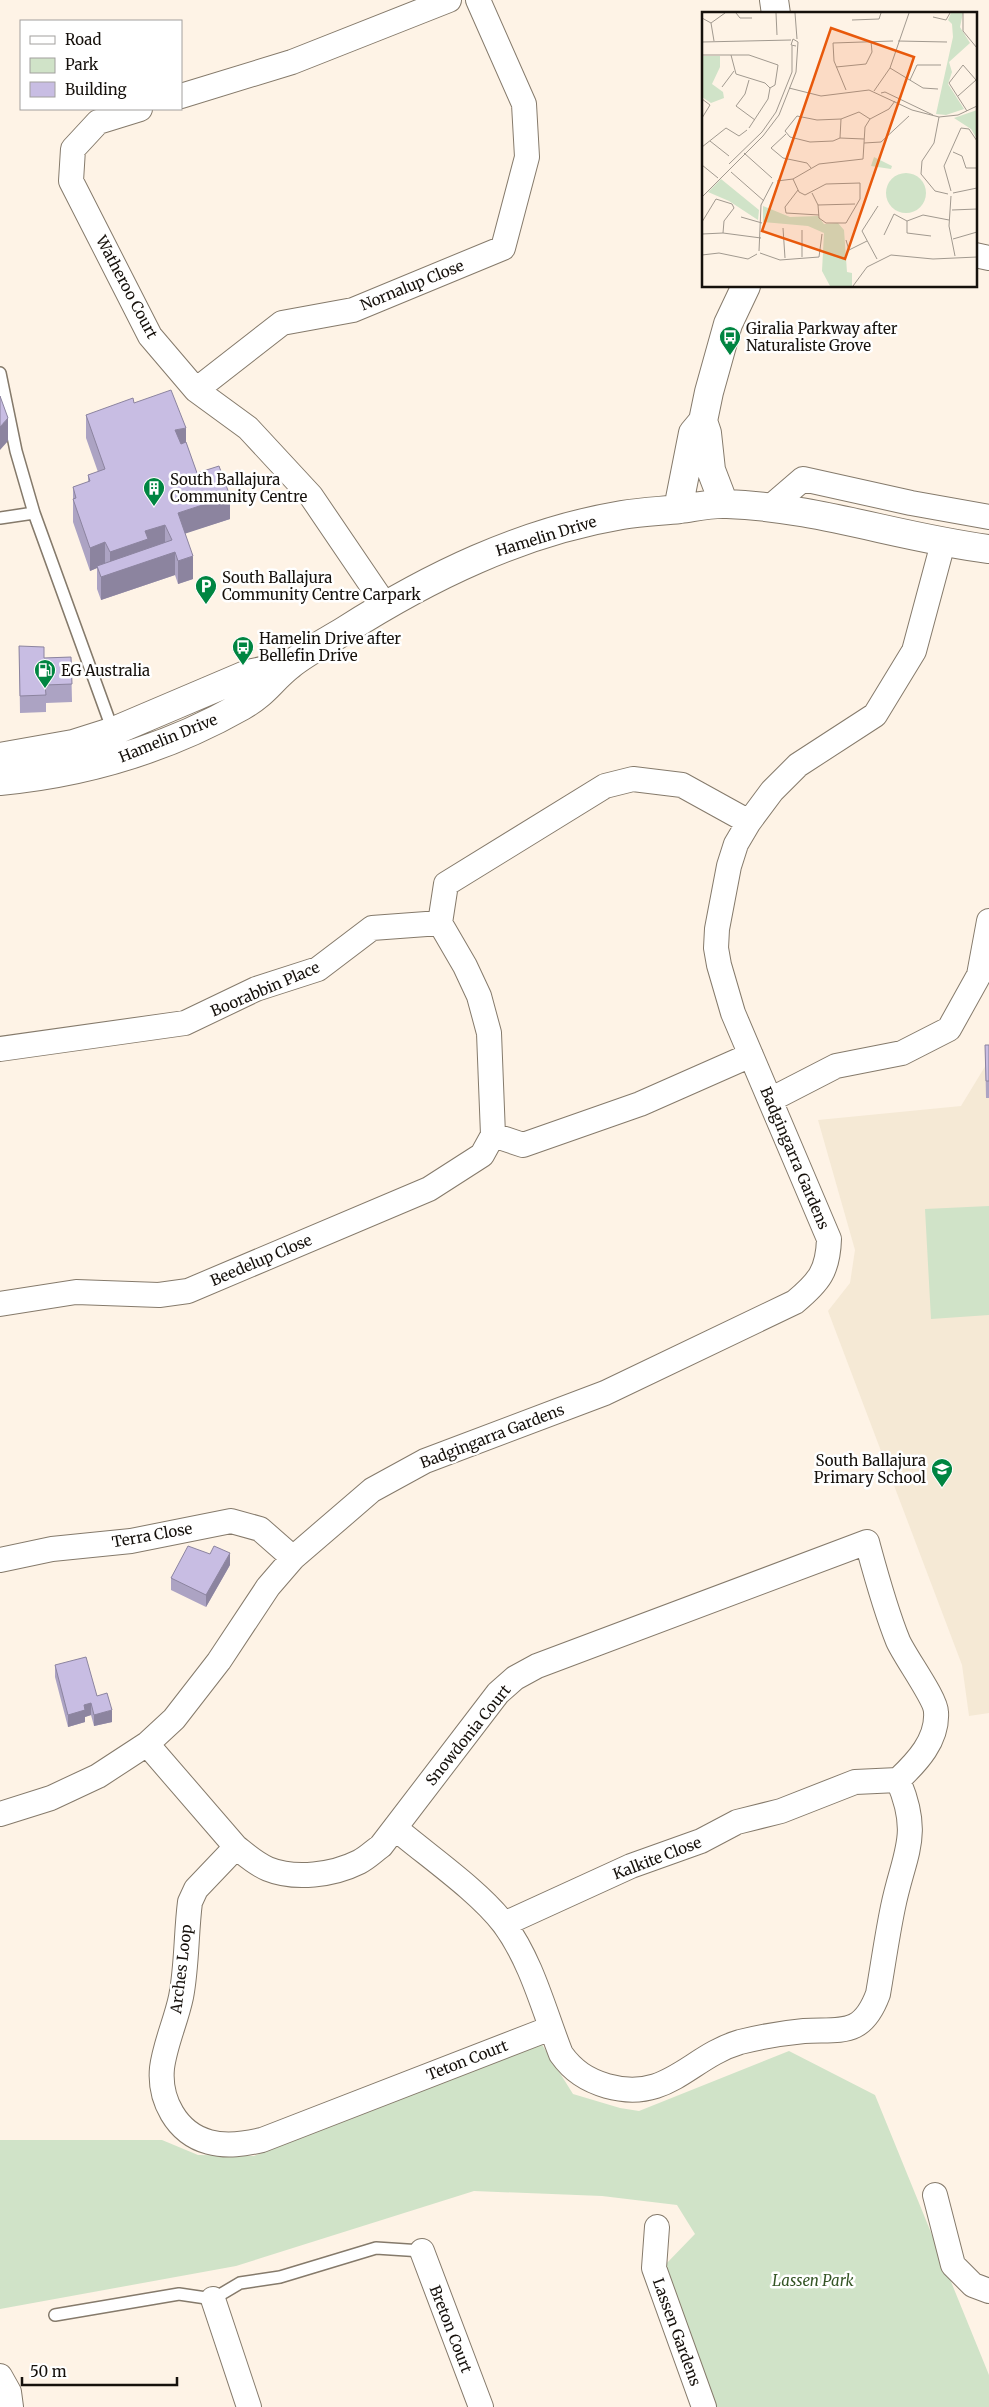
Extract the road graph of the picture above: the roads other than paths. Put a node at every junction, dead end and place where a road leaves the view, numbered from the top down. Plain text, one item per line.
1 (449, 0) edge
2 (478, 0) edge
3 (182, 96) edge
4 (137, 110) edge
5 (976, 255) edge
6 (989, 258) edge
7 (745, 288) edge
8 (0, 373) edge
9 (196, 390) junction
10 (703, 421) junction
11 (724, 504) junction
12 (769, 508) junction
13 (678, 509) junction
14 (34, 513) junction
15 (989, 517) edge
16 (0, 518) edge
17 (943, 543) junction
18 (989, 549) edge
19 (385, 605) junction
20 (290, 665) junction
21 (114, 731) junction
22 (0, 757) edge
23 (0, 781) edge
24 (749, 822) junction
25 (989, 921) edge
26 (440, 923) junction
27 (0, 1049) edge
28 (751, 1055) junction
29 (770, 1100) junction
30 (493, 1134) junction
31 (0, 1304) edge
32 (293, 1558) junction
33 (0, 1560) edge
34 (147, 1744) junction
35 (898, 1780) junction
36 (0, 1814) edge
37 (395, 1828) junction
38 (236, 1847) junction
39 (504, 1924) junction
40 (551, 2028) junction
41 (383, 2091) joint
42 (935, 2196) dead end
43 (657, 2227) dead end
44 (422, 2251) joint
45 (989, 2291) edge
46 (213, 2300) junction
47 (55, 2315) dead end
48 (0, 2376) edge
49 (11, 2407) edge
50 (249, 2407) edge
51 (481, 2407) edge
52 (704, 2407) edge

1 - 3 street
2 - 9 street, Nornalup Close
4 - 9 street, Watheroo Court
5 - 6 street
7 - 10 street
8 - 14 lane
9 - 19 street, Watheroo Court
10 - 11 street
10 - 13 street
11 - 12 street, Hamelin Drive
11 - 13 street, Hamelin Drive
12 - 15 street
12 - 17 street, Hamelin Drive
13 - 19 street, Hamelin Drive
14 - 16 lane
14 - 21 lane
17 - 18 street, Hamelin Drive
17 - 24 street, Badgingarra Gardens
19 - 20 street, Hamelin Drive
20 - 21 street, Hamelin Drive
20 - 23 street, Hamelin Drive
21 - 22 street, Hamelin Drive
24 - 26 street
24 - 28 street, Badgingarra Gardens
25 - 29 street
26 - 27 street, Boorabbin Place
26 - 30 street
28 - 29 street, Badgingarra Gardens
28 - 30 street
29 - 32 street, Badgingarra Gardens
30 - 31 street, Beedelup Close
32 - 33 street, Terra Close
32 - 34 street, Badgingarra Gardens
34 - 36 street, Badgingarra Gardens
34 - 38 street, Snowdonia Court
35 - 37 street, Snowdonia Court
35 - 39 street, Kalkite Close
35 - 40 street
37 - 38 street, Snowdonia Court
37 - 39 street
38 - 41 street, Arches Loop
39 - 40 street
40 - 41 street, Teton Court
42 - 45 street
43 - 52 street, Lassen Gardens
44 - 46 lane
44 - 51 street, Breton Court
46 - 47 lane
46 - 50 street
48 - 49 street

